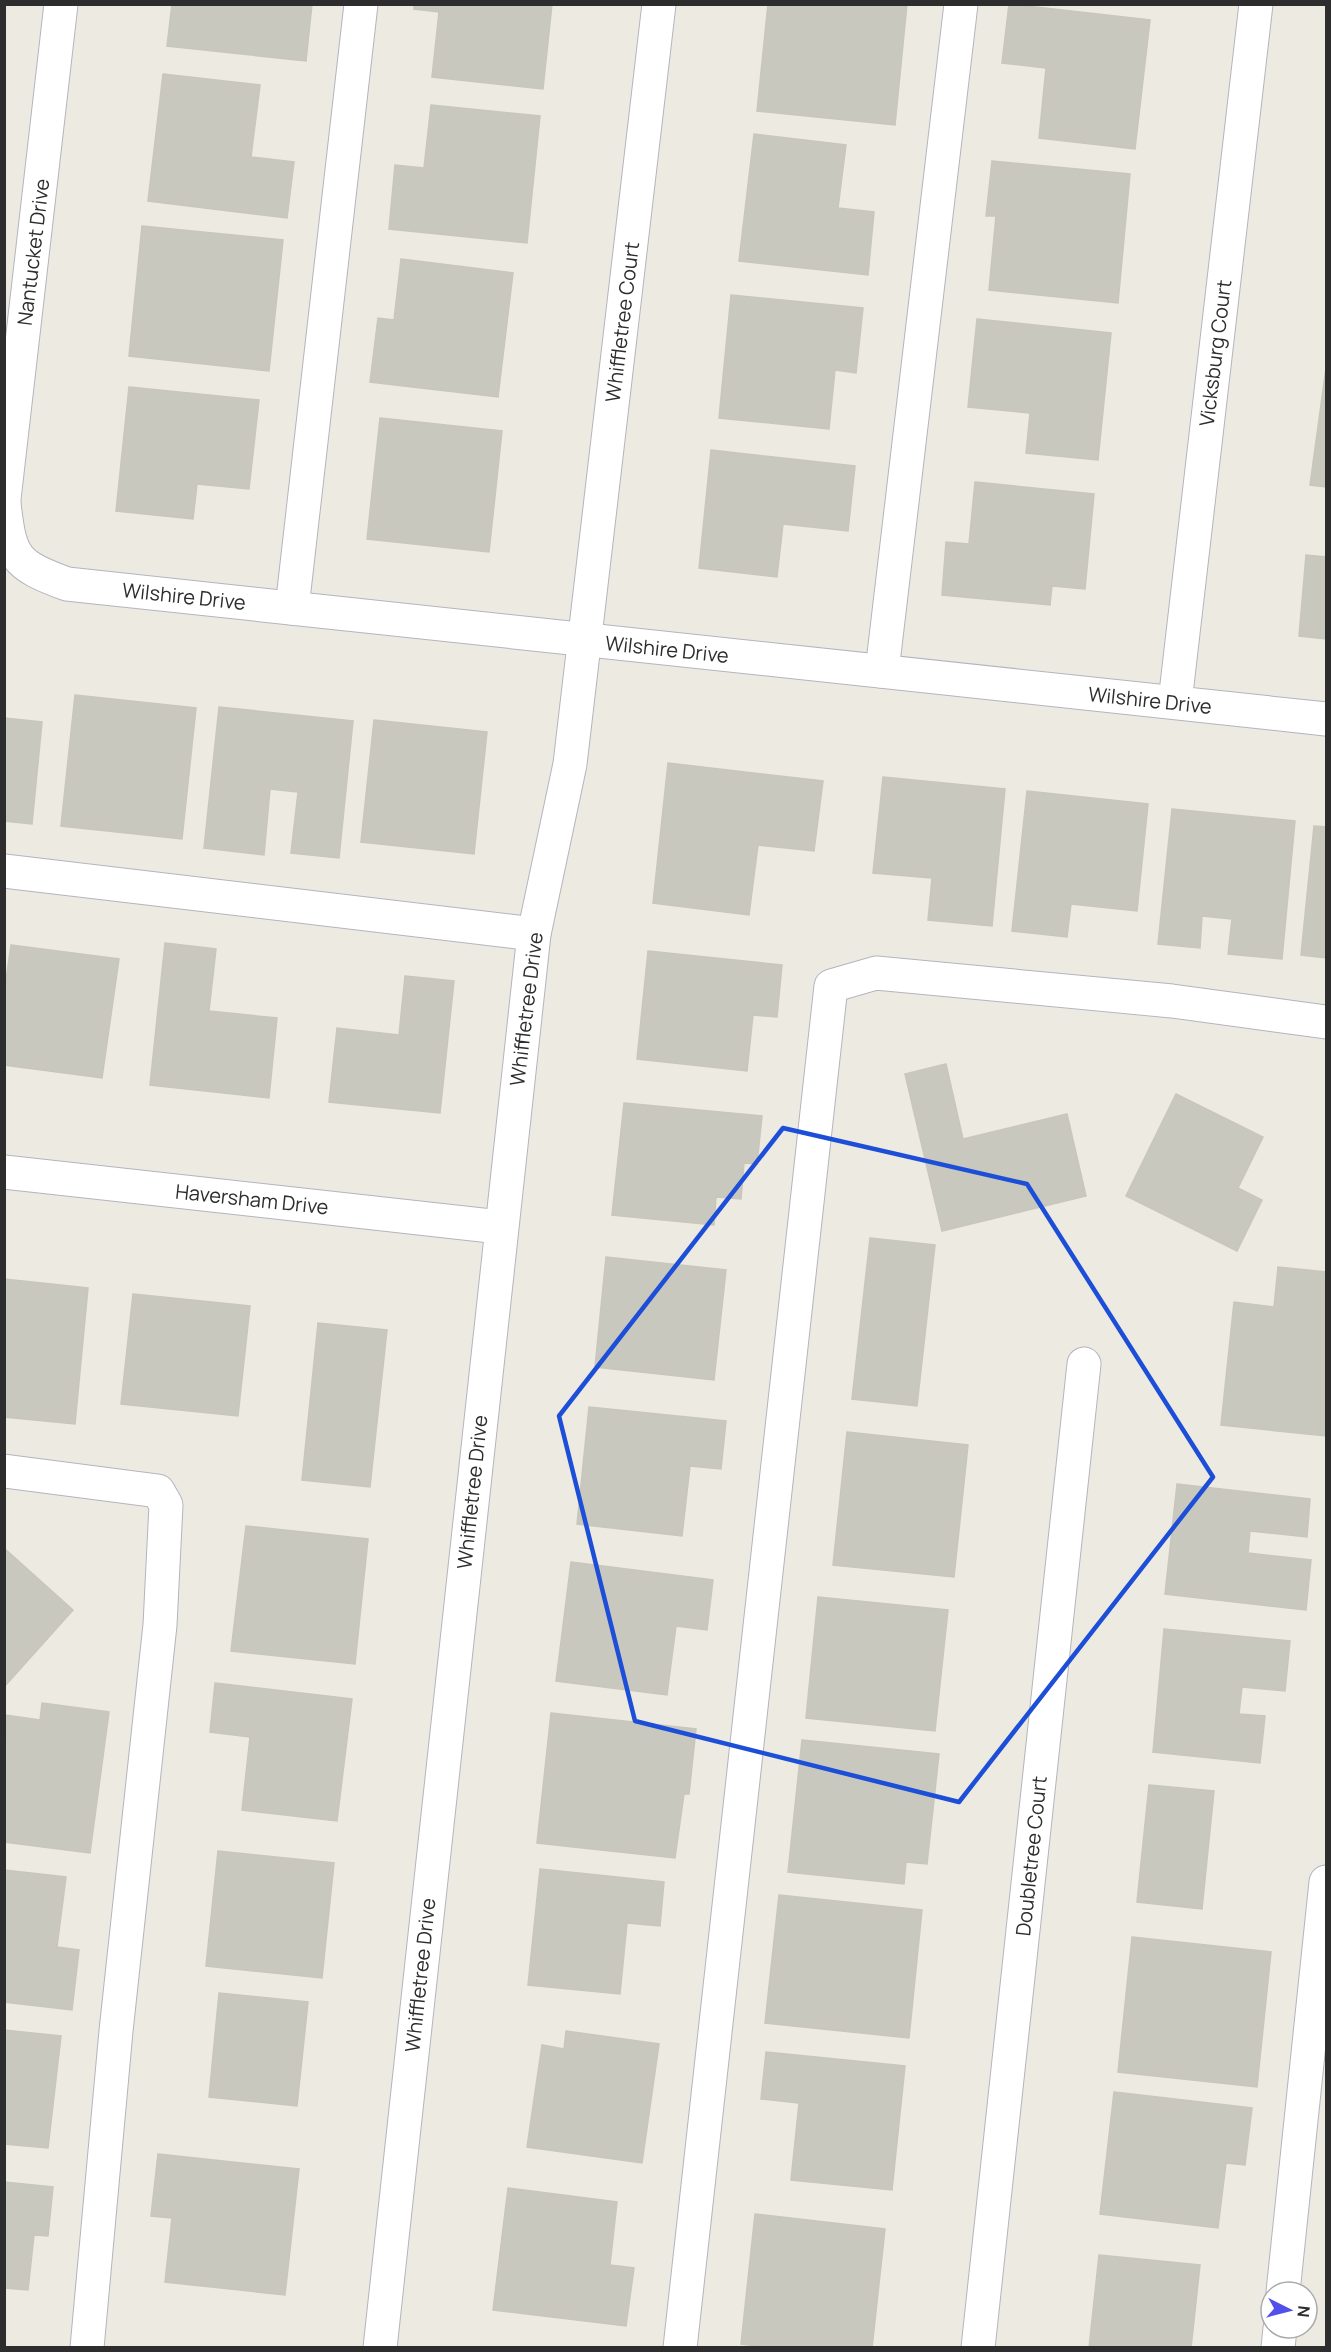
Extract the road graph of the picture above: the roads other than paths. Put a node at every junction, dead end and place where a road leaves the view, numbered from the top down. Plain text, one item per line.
1 (61, 4) edge
2 (361, 4) edge
3 (659, 4) edge
4 (960, 4) edge
5 (1256, 4) edge
6 (4, 499) edge
7 (4, 503) edge
8 (292, 608) junction
9 (585, 640) junction
10 (882, 671) junction
11 (1175, 702) junction
12 (1326, 719) edge
13 (4, 871) edge
14 (534, 934) junction
15 (1326, 1022) edge
16 (4, 1172) edge
17 (500, 1227) junction
18 (1084, 1364) dead end
19 (4, 1471) edge
20 (1326, 1882) edge
21 (1284, 2280) edge
22 (87, 2348) edge
23 (380, 2348) edge
24 (680, 2348) edge
25 (978, 2348) edge

1 - 6 street, Nantucket Drive
2 - 8 street
3 - 9 street, Whiffletree Court
4 - 10 street
5 - 11 street, Vicksburg Court
7 - 8 street, Wilshire Drive
8 - 9 street, Wilshire Drive
9 - 10 street, Wilshire Drive
9 - 14 street, Whiffletree Drive
10 - 11 street, Wilshire Drive
11 - 12 street, Wilshire Drive
13 - 14 street
14 - 17 street, Whiffletree Drive
15 - 24 street
16 - 17 street, Haversham Drive
17 - 23 street, Whiffletree Drive
18 - 25 street, Doubletree Court
19 - 22 street
20 - 21 street

